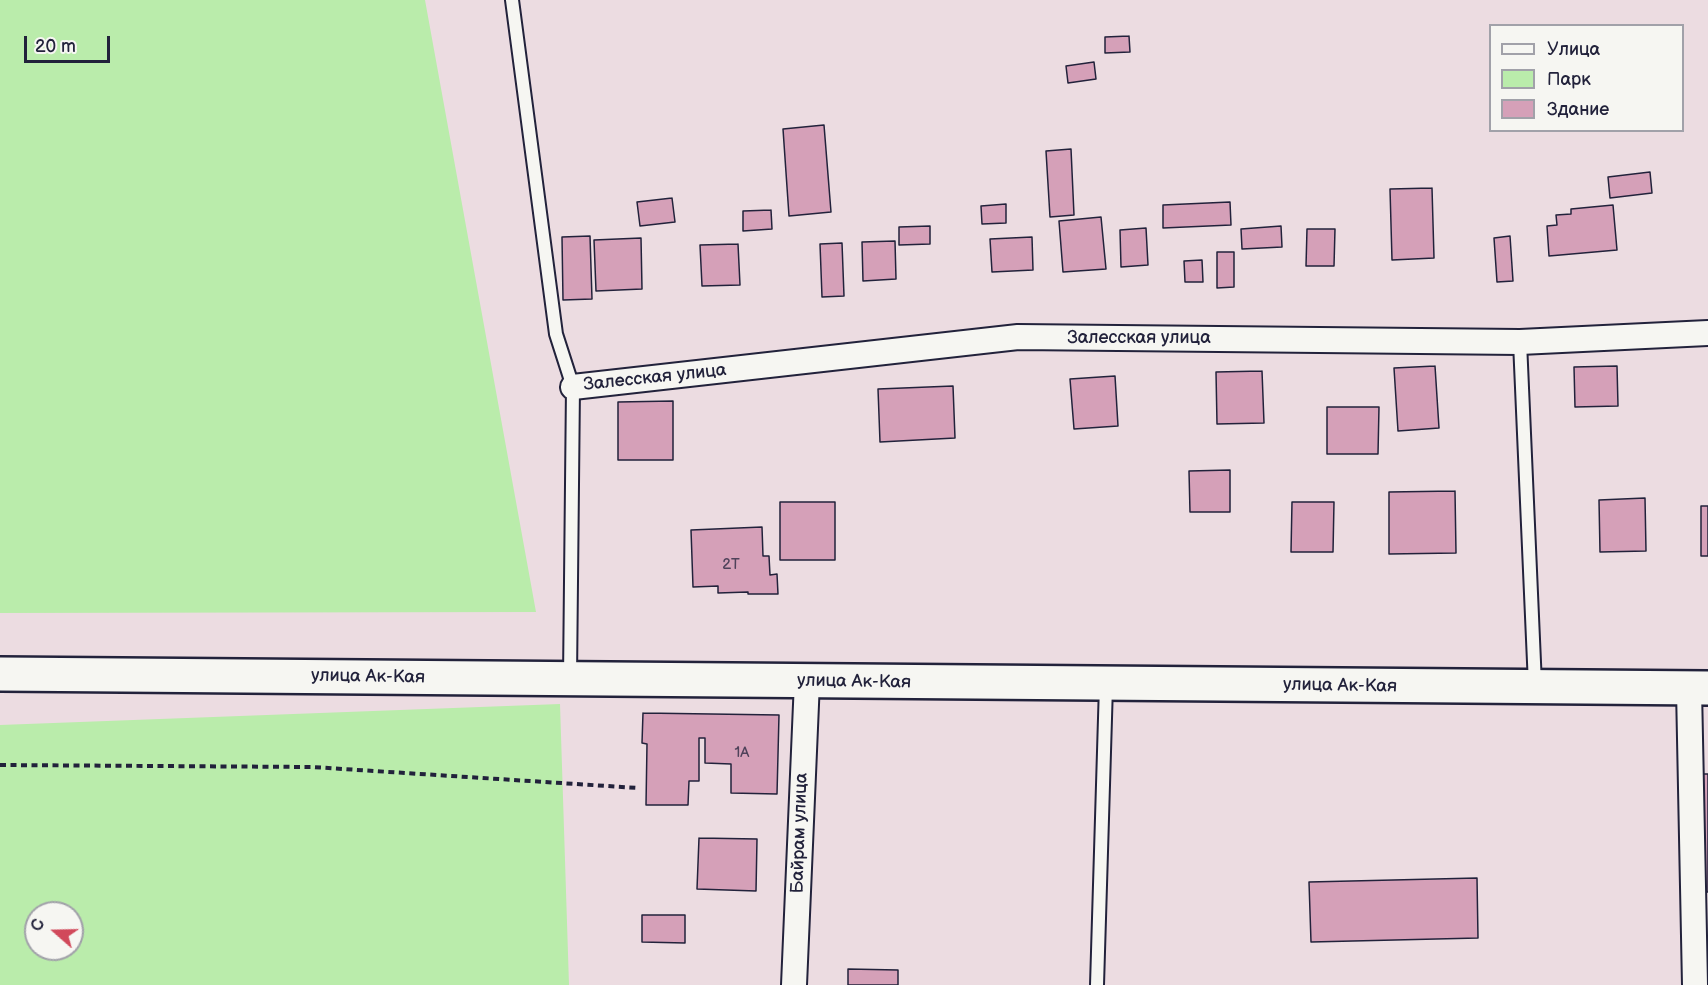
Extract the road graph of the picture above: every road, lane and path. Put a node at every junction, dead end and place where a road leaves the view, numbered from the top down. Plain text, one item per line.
1 (512, 0) edge
2 (1708, 333) edge
3 (1520, 342) junction
4 (573, 387) junction
5 (0, 674) edge
6 (570, 679) junction
7 (807, 681) junction
8 (1106, 684) junction
9 (1535, 688) junction
10 (1698, 688) edge
11 (0, 765) edge
12 (638, 788) dead end
13 (794, 985) edge
14 (1097, 985) edge
15 (1695, 985) edge

1 - 4 lane
2 - 3 street, Залесская улица
3 - 4 street, Залесская улица
3 - 9 lane
4 - 6 lane
5 - 6 main road, улица Ак-Кая
6 - 7 main road, улица Ак-Кая
7 - 8 main road, улица Ак-Кая
7 - 13 street, Байрам улица
8 - 9 main road, улица Ак-Кая
8 - 14 lane
9 - 10 main road, улица Ак-Кая
10 - 15 street
11 - 12 path

